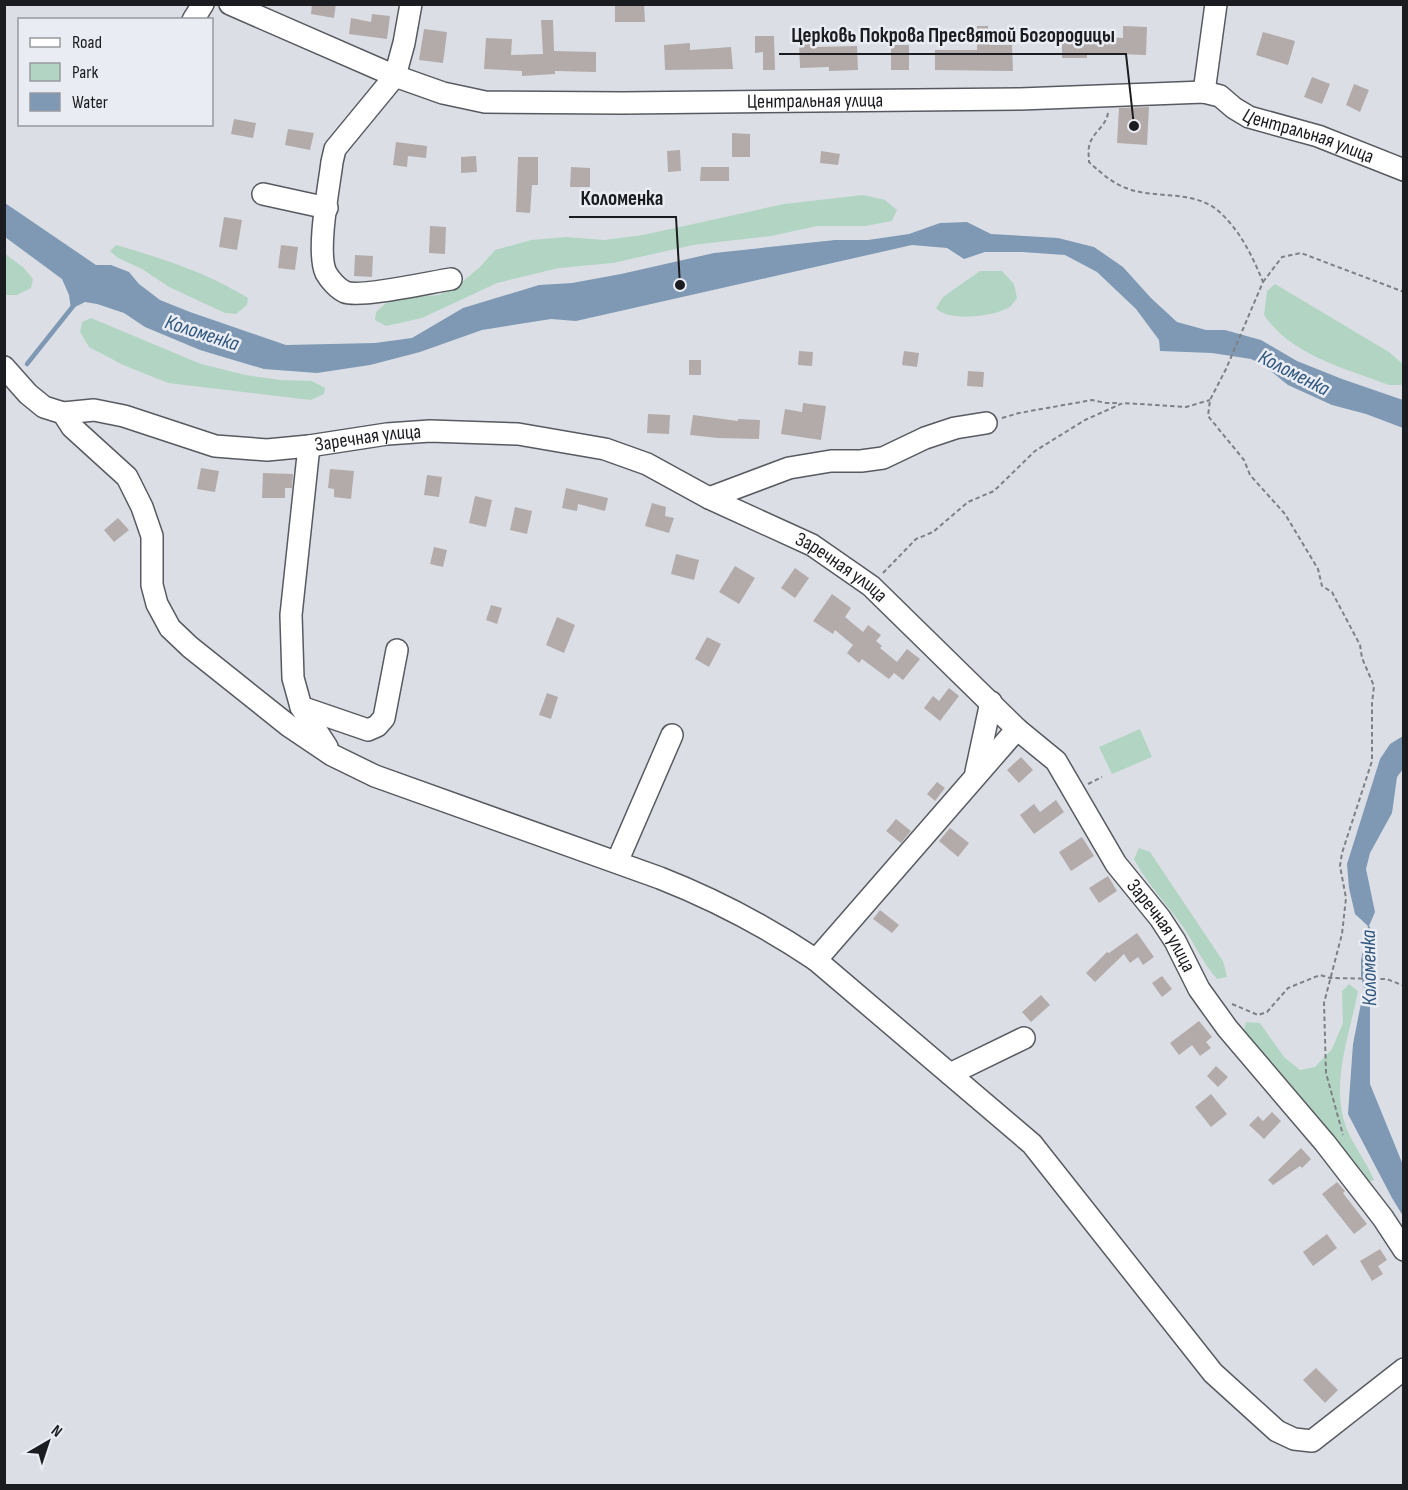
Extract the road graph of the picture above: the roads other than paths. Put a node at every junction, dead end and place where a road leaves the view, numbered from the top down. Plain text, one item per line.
1 (203, 4) edge
2 (230, 4) edge
3 (411, 4) edge
4 (1216, 4) edge
5 (194, 18) edge
6 (395, 76) junction
7 (1204, 92) junction
8 (1404, 170) edge
9 (263, 194) dead end
10 (327, 208) junction
11 (451, 279) dead end
12 (4, 367) edge
13 (63, 413) junction
14 (986, 423) road end
15 (309, 446) junction
16 (709, 498) junction
17 (397, 650) dead end
18 (991, 702) junction
19 (301, 707) junction
20 (1017, 729) junction
21 (672, 735) dead end
22 (332, 755) junction
23 (976, 776) junction
24 (617, 862) junction
25 (816, 960) junction
26 (1024, 1038) dead end
27 (950, 1074) junction
28 (1404, 1250) edge
29 (1404, 1369) edge

1 - 5 street
2 - 6 street, Центральная улица
3 - 6 street
4 - 7 street
6 - 7 street, Центральная улица
6 - 10 street
7 - 8 street, Центральная улица
9 - 10 street
10 - 11 street
12 - 13 street, Заречная улица
13 - 15 street, Заречная улица
13 - 22 street
14 - 16 street
15 - 16 street, Заречная улица
15 - 19 street
16 - 18 street, Заречная улица
17 - 19 street
18 - 20 street, Заречная улица
18 - 23 street
19 - 22 street
20 - 23 street
20 - 28 street, Заречная улица
21 - 24 street
22 - 24 street
23 - 25 street
24 - 25 street
25 - 27 street
26 - 27 street
27 - 29 street

